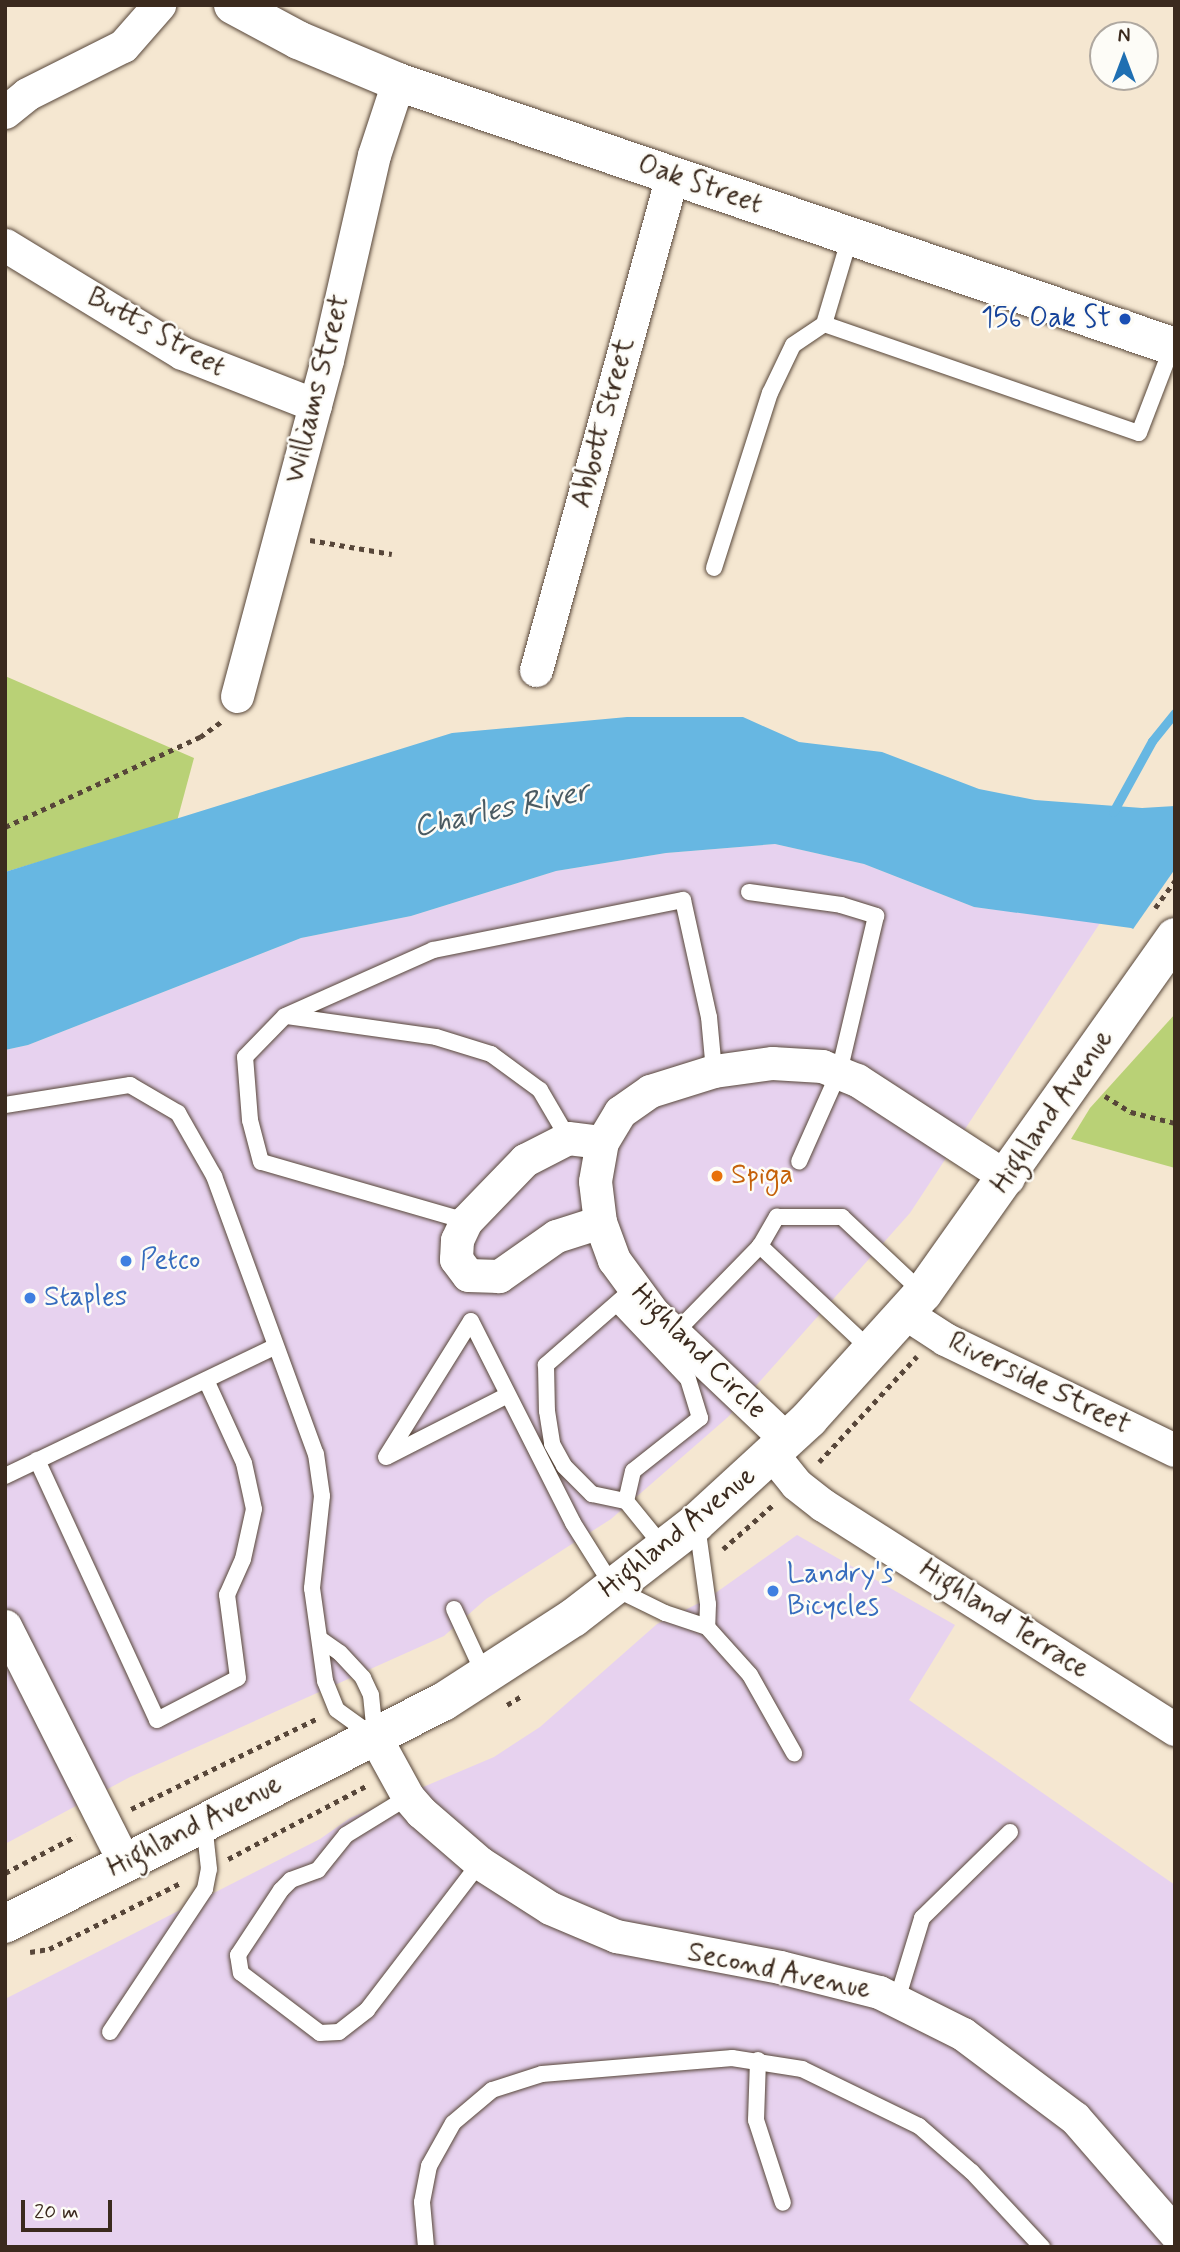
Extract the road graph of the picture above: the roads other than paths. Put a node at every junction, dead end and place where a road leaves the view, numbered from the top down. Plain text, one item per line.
1 (159, 5) edge
2 (233, 5) edge
3 (398, 82) junction
4 (5, 112) edge
5 (672, 176) junction
6 (850, 237) junction
7 (5, 245) edge
8 (824, 324) junction
9 (1174, 347) edge
10 (315, 405) junction
11 (714, 569) dead end
12 (536, 670) dead end
13 (237, 696) road end
14 (749, 892) dead end
15 (1175, 937) edge
16 (285, 1016) junction
17 (714, 1071) junction
18 (839, 1072) junction
19 (5, 1105) edge
20 (568, 1138) junction
21 (602, 1142) junction
22 (799, 1162) dead end
23 (1009, 1178) junction
24 (466, 1221) junction
25 (600, 1222) junction
26 (760, 1246) junction
27 (625, 1297) junction
28 (914, 1303) junction
29 (674, 1334) junction
30 (872, 1351) junction
31 (277, 1354) junction
32 (206, 1380) junction
33 (506, 1396) junction
34 (779, 1447) junction
35 (1175, 1450) edge
36 (37, 1460) junction
37 (5, 1476) edge
38 (626, 1501) junction
39 (696, 1523) junction
40 (665, 1549) junction
41 (614, 1588) junction
42 (454, 1609) dead end
43 (5, 1626) edge
44 (707, 1627) junction
45 (320, 1639) junction
46 (485, 1676) junction
47 (1175, 1729) edge
48 (375, 1737) junction
49 (794, 1753) dead end
50 (408, 1797) junction
51 (204, 1822) junction
52 (1010, 1832) dead end
53 (124, 1862) junction
54 (480, 1863) junction
55 (11, 1939) edge
56 (897, 2000) junction
57 (110, 2032) dead end
58 (758, 2060) junction
59 (783, 2203) dead end
60 (1175, 2233) edge
61 (426, 2247) edge
62 (1042, 2247) edge

1 - 4 street
2 - 3 main road, Oak Street
3 - 5 main road, Oak Street
3 - 10 street, Williams Street
5 - 6 main road, Oak Street
5 - 12 street, Abbott Street
6 - 8 lane
6 - 9 main road, Oak Street
7 - 10 street, Butts Street
8 - 9 lane
8 - 11 lane
10 - 13 street, Williams Street
14 - 18 lane
15 - 23 main road, Highland Avenue
16 - 17 lane
16 - 20 lane
16 - 24 lane
17 - 18 street, Highland Circle
17 - 21 street, Highland Circle
18 - 22 lane
18 - 23 street, Highland Circle
19 - 31 lane
20 - 21 street
20 - 24 street
21 - 25 street, Highland Circle
23 - 28 main road, Highland Avenue
24 - 25 street
25 - 27 street, Highland Circle
26 - 28 lane
26 - 29 lane
26 - 30 lane
27 - 29 street, Highland Circle
27 - 38 lane
27 - 38 lane
28 - 30 main road, Highland Avenue
28 - 35 street, Riverside Street
29 - 34 street, Highland Circle
30 - 34 main road, Highland Avenue
31 - 32 lane
31 - 45 lane
32 - 36 lane
32 - 36 lane
33 - 33 lane
33 - 41 lane
34 - 39 main road, Highland Avenue
34 - 47 street, Highland Terrace
36 - 37 lane
38 - 40 lane
39 - 40 main road, Highland Avenue
39 - 44 lane
40 - 41 main road, Highland Avenue
41 - 44 lane
41 - 46 main road, Highland Avenue
42 - 46 lane
43 - 53 street
44 - 49 lane
45 - 48 lane
45 - 48 lane
46 - 48 main road, Highland Avenue
48 - 50 street, Second Avenue
48 - 51 main road, Highland Avenue
50 - 54 street, Second Avenue
50 - 54 lane
51 - 53 main road, Highland Avenue
51 - 57 lane
52 - 56 lane
53 - 55 main road, Highland Avenue
54 - 56 street, Second Avenue
56 - 60 street, Second Avenue
58 - 59 lane
58 - 61 lane
58 - 62 lane

